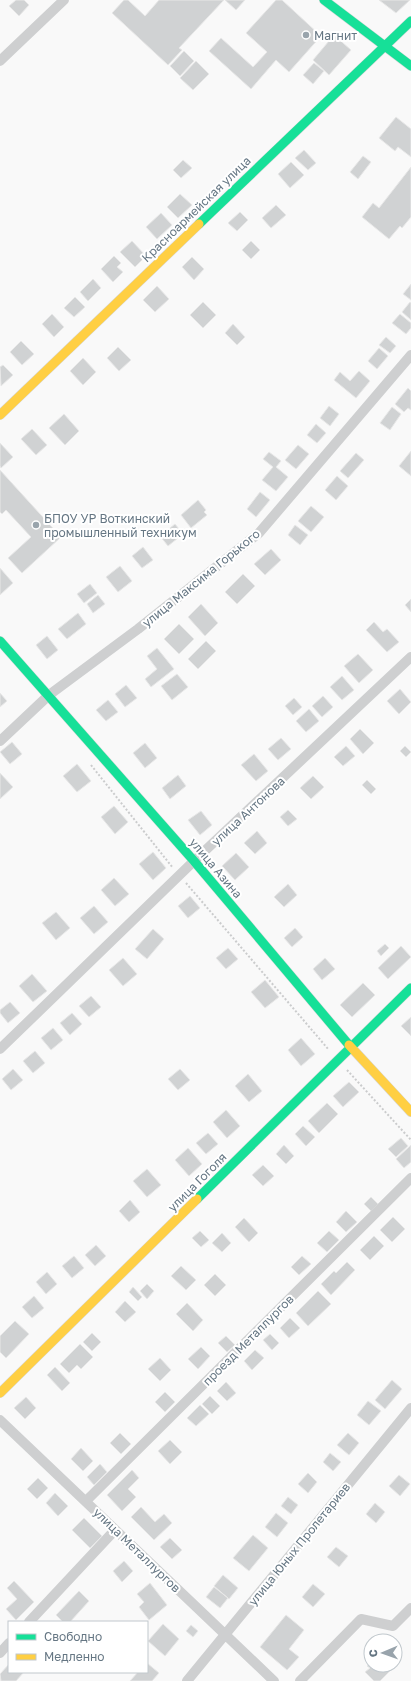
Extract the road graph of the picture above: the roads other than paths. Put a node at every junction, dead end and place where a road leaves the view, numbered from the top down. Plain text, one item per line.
1 (64, 0) edge
2 (324, 0) edge
3 (411, 21) edge
4 (383, 46) junction
5 (0, 61) edge
6 (411, 66) edge
7 (411, 355) edge
8 (407, 367) edge
9 (0, 415) edge
10 (0, 641) edge
11 (411, 657) edge
12 (49, 694) junction
13 (0, 741) edge
14 (194, 861) junction
15 (411, 988) edge
16 (352, 1047) junction
17 (0, 1049) edge
18 (411, 1112) edge
19 (411, 1178) edge
20 (0, 1393) edge
21 (411, 1408) edge
22 (0, 1420) edge
23 (86, 1501) junction
24 (115, 1530) junction
25 (411, 1608) edge
26 (30, 1621) edge
27 (225, 1635) junction
28 (8, 1644) edge
29 (0, 1653) edge
30 (187, 1681) edge
31 (274, 1681) edge
32 (300, 1681) edge

1 - 5 street
2 - 4 main road
3 - 4 main road, Красноармейская улица
4 - 6 main road
4 - 9 main road, Красноармейская улица
7 - 8 street, улица Максима Горького
8 - 12 street, улица Максима Горького
10 - 12 main road, улица Азина
11 - 14 street, улица Антонова
12 - 13 street, улица Максима Горького
12 - 14 main road, улица Азина
14 - 16 main road, улица Азина
14 - 17 street, улица Антонова
15 - 16 main road, улица Гоголя
16 - 18 main road, улица Азина
16 - 20 main road, улица Гоголя
19 - 23 street, проезд Металлургов
21 - 27 street, улица Юных Пролетариев
22 - 23 street, улица Металлургов
23 - 24 street, улица Металлургов
24 - 26 street
24 - 27 street, улица Металлургов
25 - 32 street
27 - 30 street, улица Юных Пролетариев
27 - 31 street, улица Металлургов
28 - 29 street

